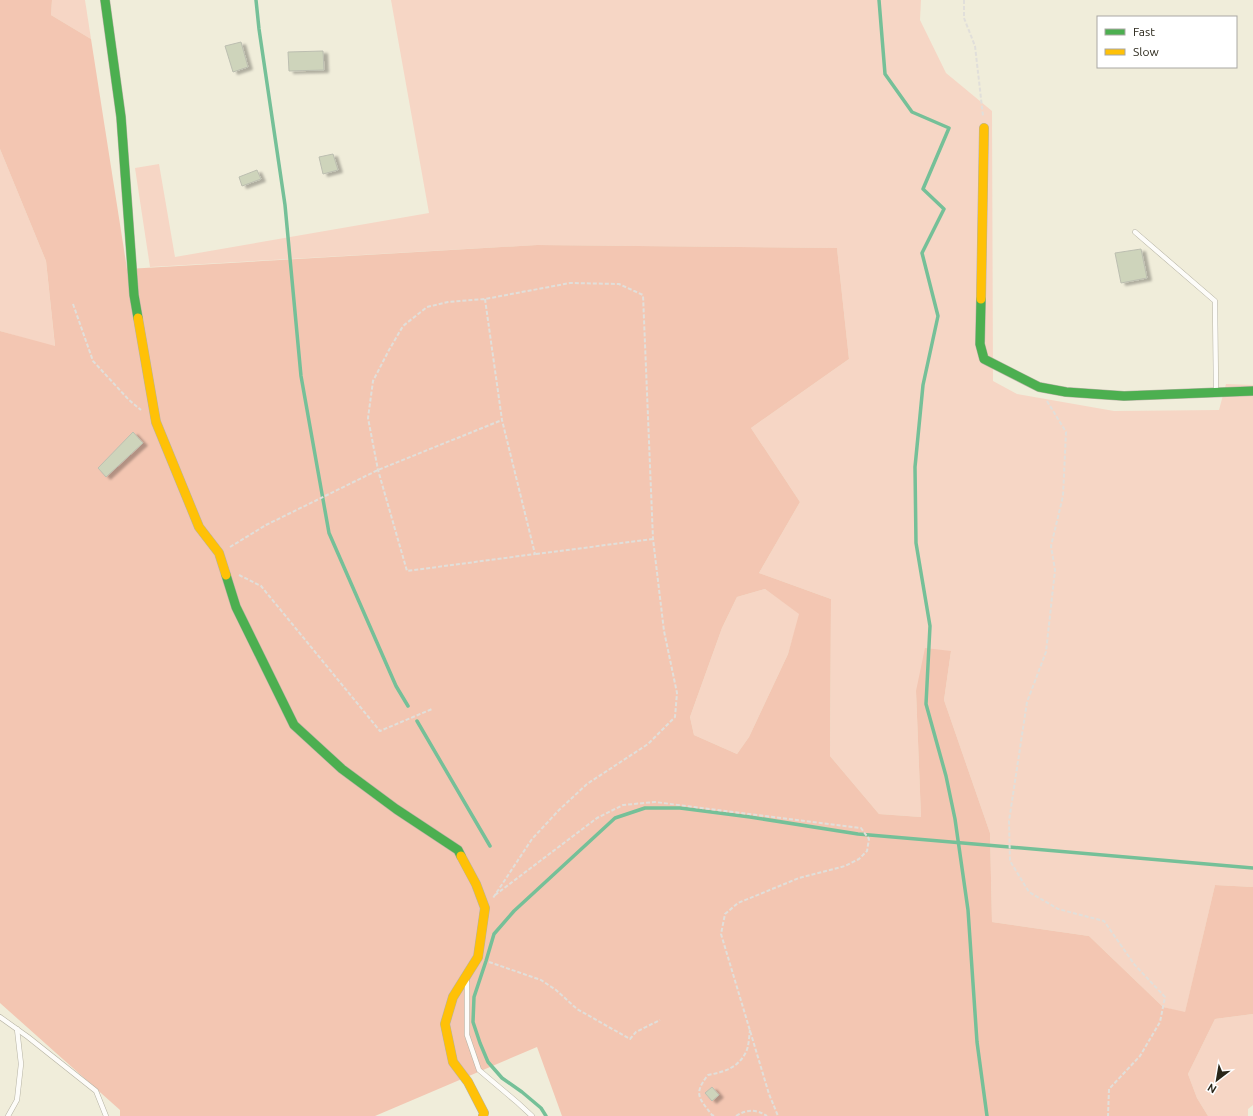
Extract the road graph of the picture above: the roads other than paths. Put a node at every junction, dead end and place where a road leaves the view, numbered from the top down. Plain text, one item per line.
1 (105, 0) edge
2 (984, 128) road end
3 (1135, 232) dead end
4 (1253, 391) edge
5 (1216, 393) junction
6 (467, 974) junction
7 (0, 1017) edge
8 (17, 1029) junction
9 (8, 1116) edge
10 (106, 1116) edge
11 (483, 1116) edge
12 (532, 1116) edge

1 - 6 street
2 - 5 street
3 - 5 lane
4 - 5 street
6 - 11 street
6 - 12 lane
7 - 8 lane
8 - 9 lane
8 - 10 lane

